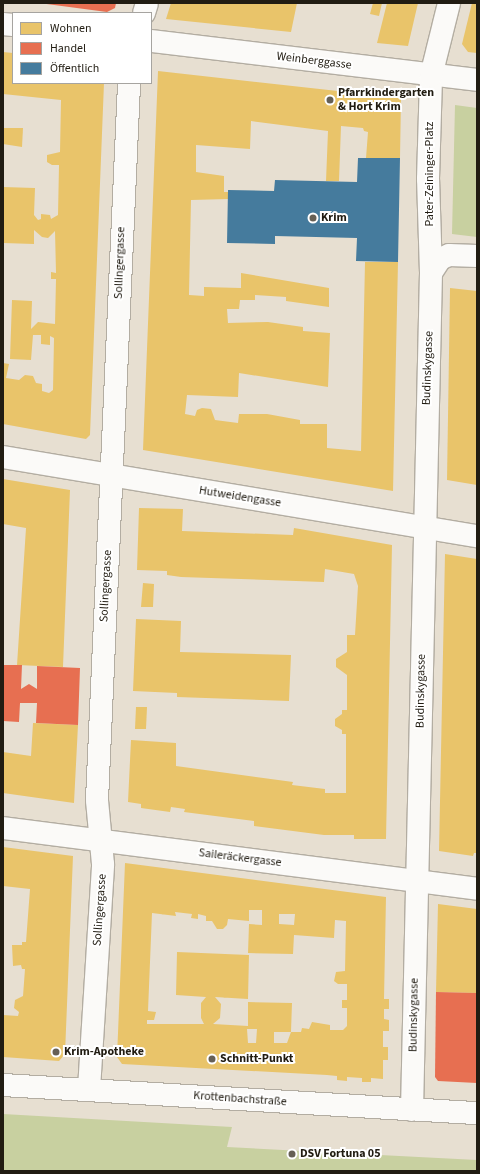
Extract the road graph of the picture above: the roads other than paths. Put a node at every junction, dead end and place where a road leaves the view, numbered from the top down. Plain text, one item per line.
1 (449, 3) edge
2 (152, 41) edge
3 (431, 76) junction
4 (477, 80) edge
5 (128, 84) edge
6 (477, 256) edge
7 (431, 273) junction
8 (3, 457) edge
9 (111, 476) junction
10 (424, 527) junction
11 (477, 536) edge
12 (3, 828) edge
13 (101, 841) junction
14 (417, 881) junction
15 (477, 889) edge
16 (3, 1085) edge
17 (89, 1090) junction
18 (412, 1110) junction
19 (477, 1113) edge

1 - 3 street
2 - 3 street, Weinberggasse
3 - 4 street, Weinberggasse
3 - 7 street, Pater-Zeininger-Platz
5 - 9 street, Sollingergasse
6 - 7 street
7 - 10 street, Budinskygasse
8 - 9 street, Hutweidengasse
9 - 10 street, Hutweidengasse
9 - 13 street, Sollingergasse
10 - 11 street, Hutweidengasse
10 - 14 street, Budinskygasse
12 - 13 street, Saileräckergasse
13 - 14 street, Saileräckergasse
13 - 17 street, Sollingergasse
14 - 15 street, Saileräckergasse
14 - 18 street, Budinskygasse
16 - 17 street, Krottenbachstraße
17 - 18 street, Krottenbachstraße
18 - 19 street, Krottenbachstraße

